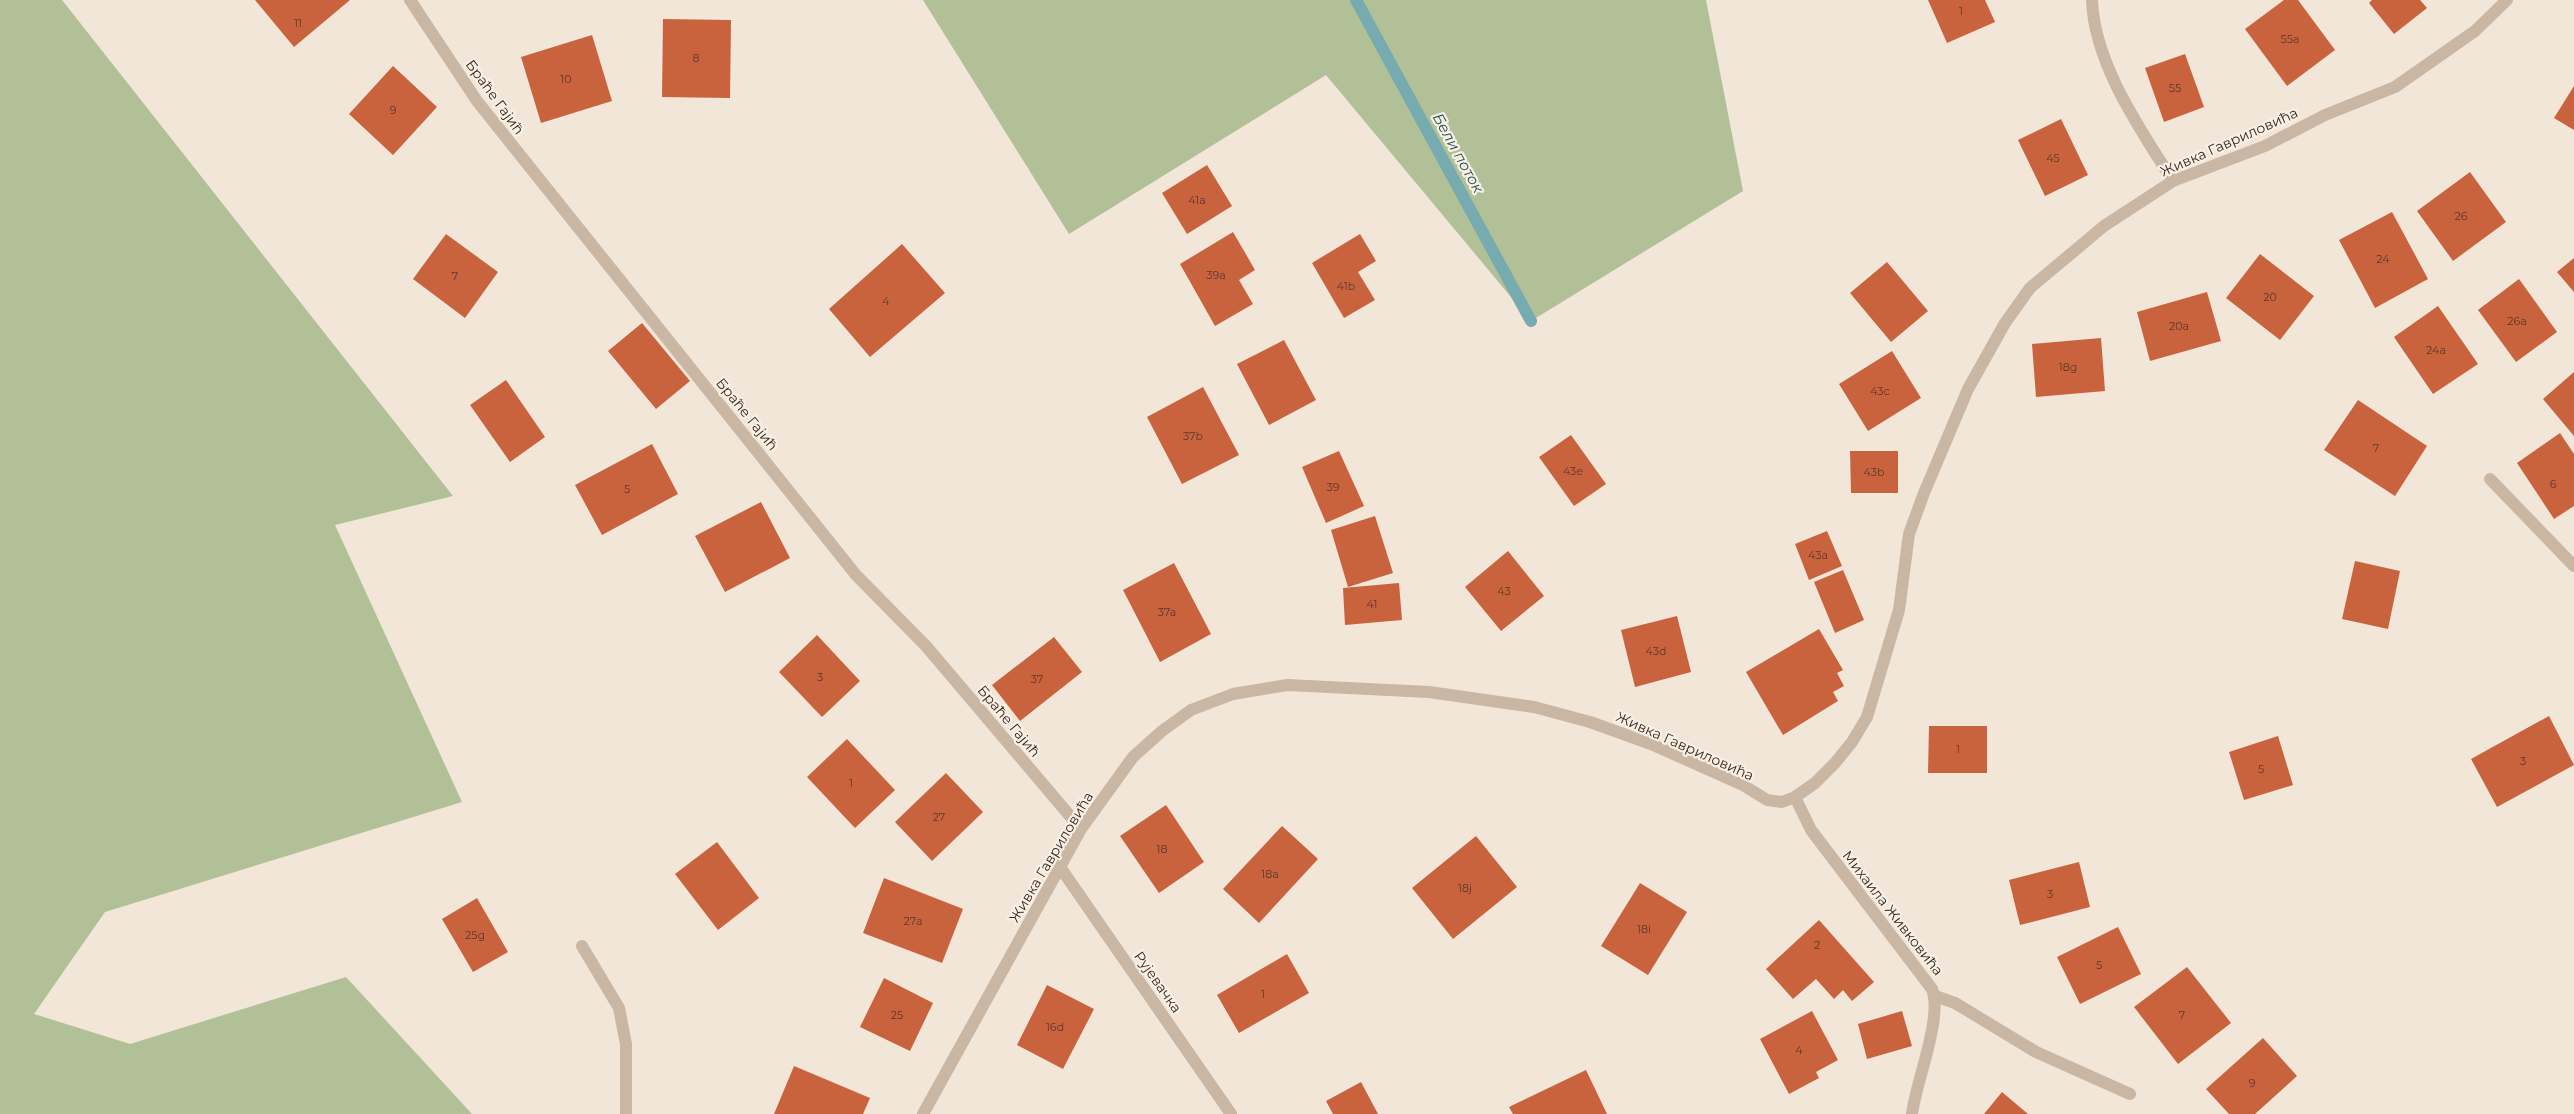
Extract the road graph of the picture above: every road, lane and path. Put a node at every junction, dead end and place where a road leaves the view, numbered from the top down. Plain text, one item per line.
1 (410, 0) edge
2 (2092, 0) edge
3 (2507, 0) edge
4 (2173, 181) junction
5 (2490, 479) dead end
6 (2574, 566) edge
7 (1795, 798) junction
8 (1081, 829) junction
9 (1060, 867) junction
10 (582, 946) dead end
11 (1935, 996) junction
12 (2130, 1094) dead end
13 (626, 1114) edge
14 (923, 1114) edge
15 (1231, 1114) edge
16 (1912, 1114) edge

1 - 8 street, Браће Гајић
2 - 4 street
3 - 4 street, Живка Гавриловића
4 - 7 street, Живка Гавриловића
5 - 6 street
7 - 8 street, Живка Гавриловића
7 - 11 street, Михаила Живковића
8 - 9 street, Живка Гавриловића
9 - 14 street, Живка Гавриловића
9 - 15 street, Рујевачка
10 - 13 street
11 - 12 street
11 - 16 street, Михаила Живковића

